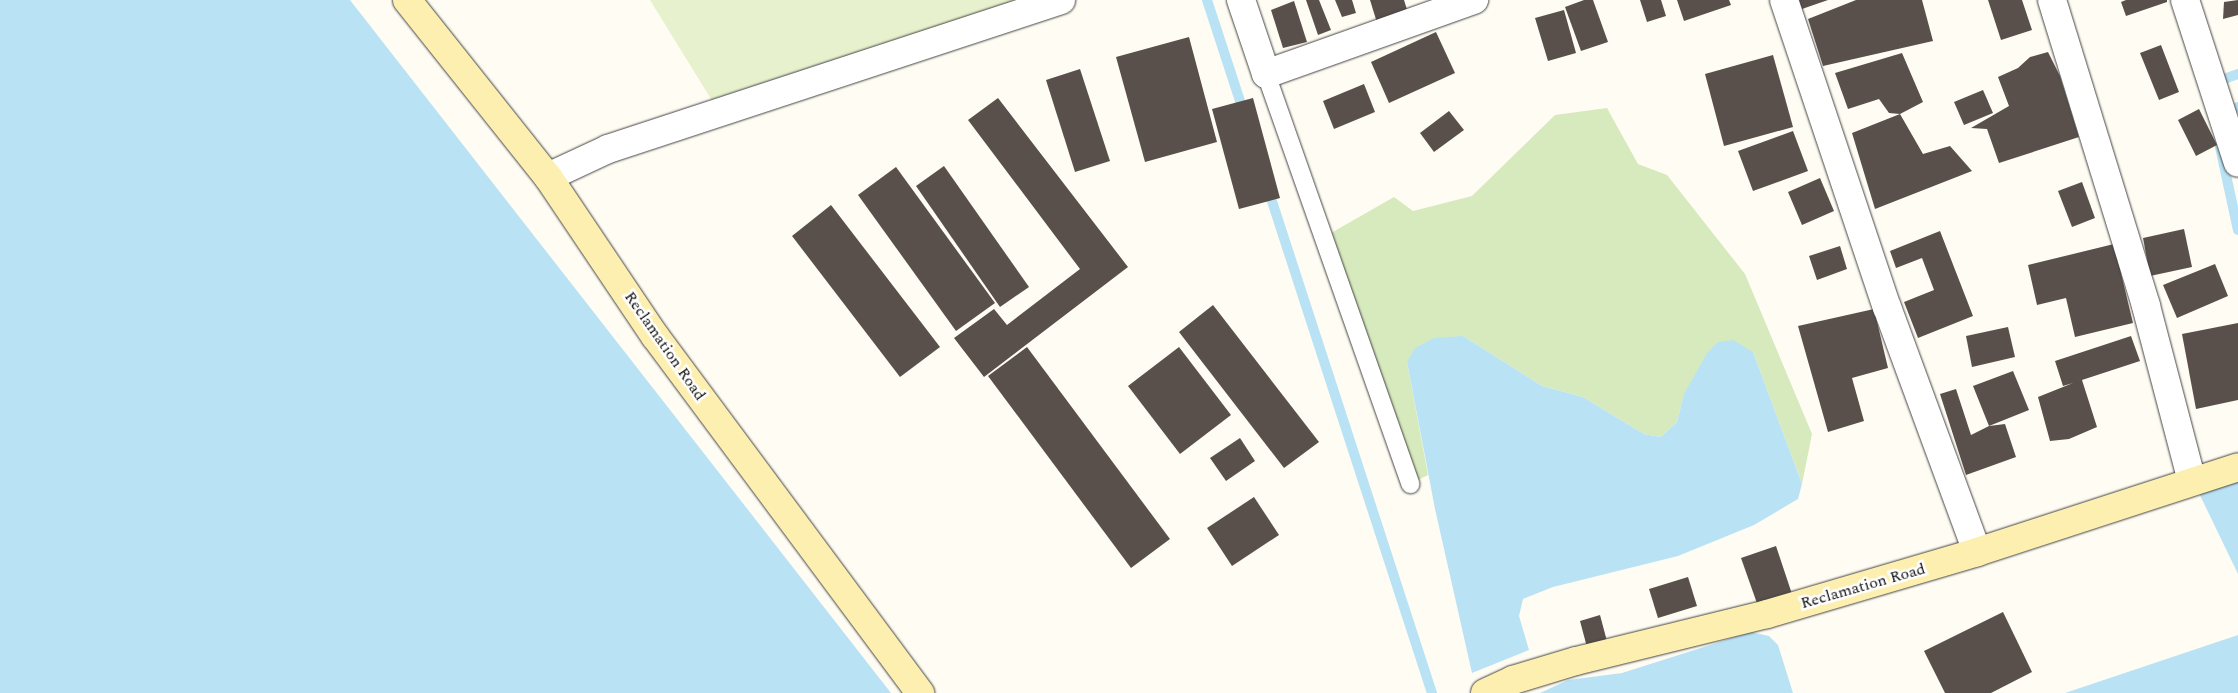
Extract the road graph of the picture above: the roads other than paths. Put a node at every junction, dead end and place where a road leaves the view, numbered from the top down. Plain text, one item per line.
1 (408, 0) edge
2 (1061, 0) edge
3 (1241, 0) edge
4 (1474, 0) edge
5 (1784, 0) edge
6 (2052, 0) edge
7 (2185, 0) edge
8 (1266, 74) junction
9 (2228, 92) edge
10 (2238, 163) edge
11 (548, 177) junction
12 (2238, 467) edge
13 (2192, 480) junction
14 (1410, 484) dead end
15 (1977, 552) junction
16 (920, 693) edge
17 (1485, 693) edge

1 - 11 main road, Reclamation Road
2 - 11 street
3 - 8 street
4 - 8 street
5 - 15 street
6 - 13 street
7 - 9 street
8 - 14 lane
9 - 10 street
11 - 16 main road, Reclamation Road
12 - 13 main road, Reclamation Road
13 - 15 main road, Reclamation Road
15 - 17 main road, Reclamation Road

